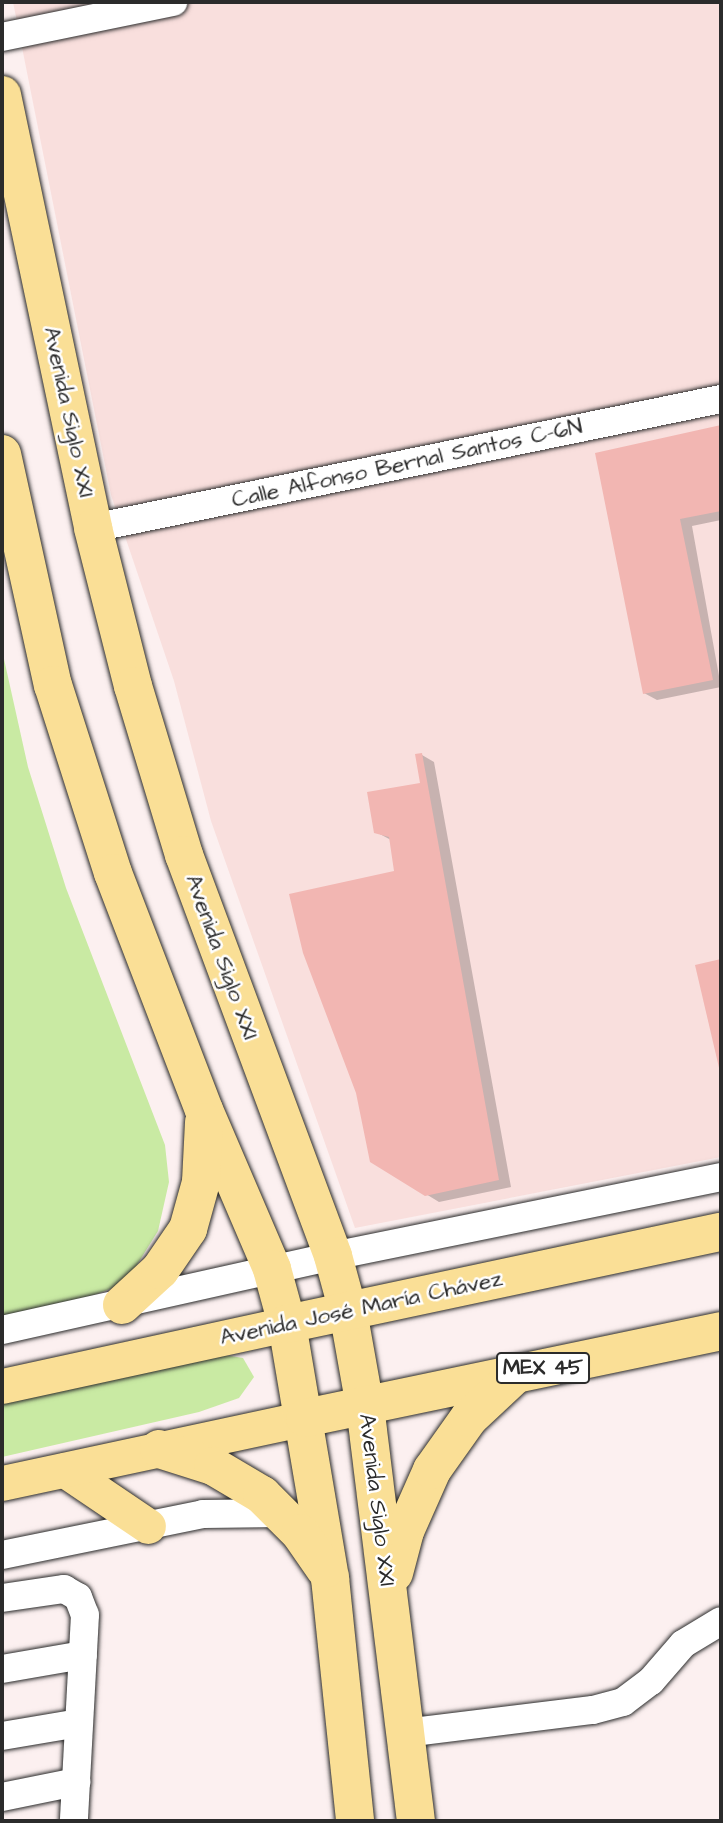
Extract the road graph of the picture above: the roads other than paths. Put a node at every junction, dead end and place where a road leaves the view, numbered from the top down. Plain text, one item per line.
1 (173, 2) edge
2 (2, 37) edge
3 (2, 95) edge
4 (721, 399) edge
5 (2, 454) edge
6 (93, 528) junction
7 (204, 1110) junction
8 (721, 1177) edge
9 (721, 1232) edge
10 (333, 1256) junction
11 (272, 1269) junction
12 (122, 1305) junction
13 (348, 1311) junction
14 (287, 1324) junction
15 (2, 1330) edge
16 (721, 1331) edge
17 (517, 1374) junction
18 (2, 1386) edge
19 (365, 1406) junction
20 (305, 1418) junction
21 (159, 1449) junction
22 (65, 1470) junction
23 (2, 1483) edge
24 (282, 1513) junction
25 (148, 1525) junction
26 (2, 1555) edge
27 (330, 1578) junction
28 (390, 1596) junction
29 (2, 1598) edge
30 (721, 1621) edge
31 (83, 1655) junction
32 (2, 1669) edge
33 (79, 1723) junction
34 (405, 1732) junction
35 (2, 1736) edge
36 (76, 1782) junction
37 (2, 1797) edge
38 (74, 1821) edge
39 (355, 1821) edge
40 (416, 1821) edge

1 - 2 street
3 - 6 highway, Avenida Siglo XXI
4 - 6 street, Calle Alfonso Bernal Santos C-6N
5 - 7 highway
6 - 10 highway, Avenida Siglo XXI
7 - 11 highway
7 - 12 highway
8 - 10 street
9 - 13 highway, Avenida José María Chávez
10 - 11 street
10 - 13 highway, Avenida Siglo XXI
11 - 12 street
11 - 14 highway
12 - 15 street
13 - 14 highway, Avenida José María Chávez
13 - 19 highway, Avenida Siglo XXI
14 - 18 main road, Avenida José María Chávez
14 - 20 highway
16 - 17 highway, MEX 45
17 - 19 highway, MEX 45
17 - 28 highway
19 - 20 highway, MEX 45
19 - 28 highway, Avenida Siglo XXI
20 - 21 main road, MEX 45
20 - 27 highway
21 - 22 main road, MEX 45
21 - 24 highway
22 - 23 main road, MEX 45
22 - 25 main road
24 - 25 street
24 - 27 highway
25 - 26 street
27 - 39 highway
28 - 34 highway, Avenida Siglo XXI
29 - 31 street
30 - 34 street
31 - 32 street
31 - 33 street
33 - 35 street
33 - 36 street
34 - 40 highway, Avenida Siglo XXI
36 - 37 street
36 - 38 street

